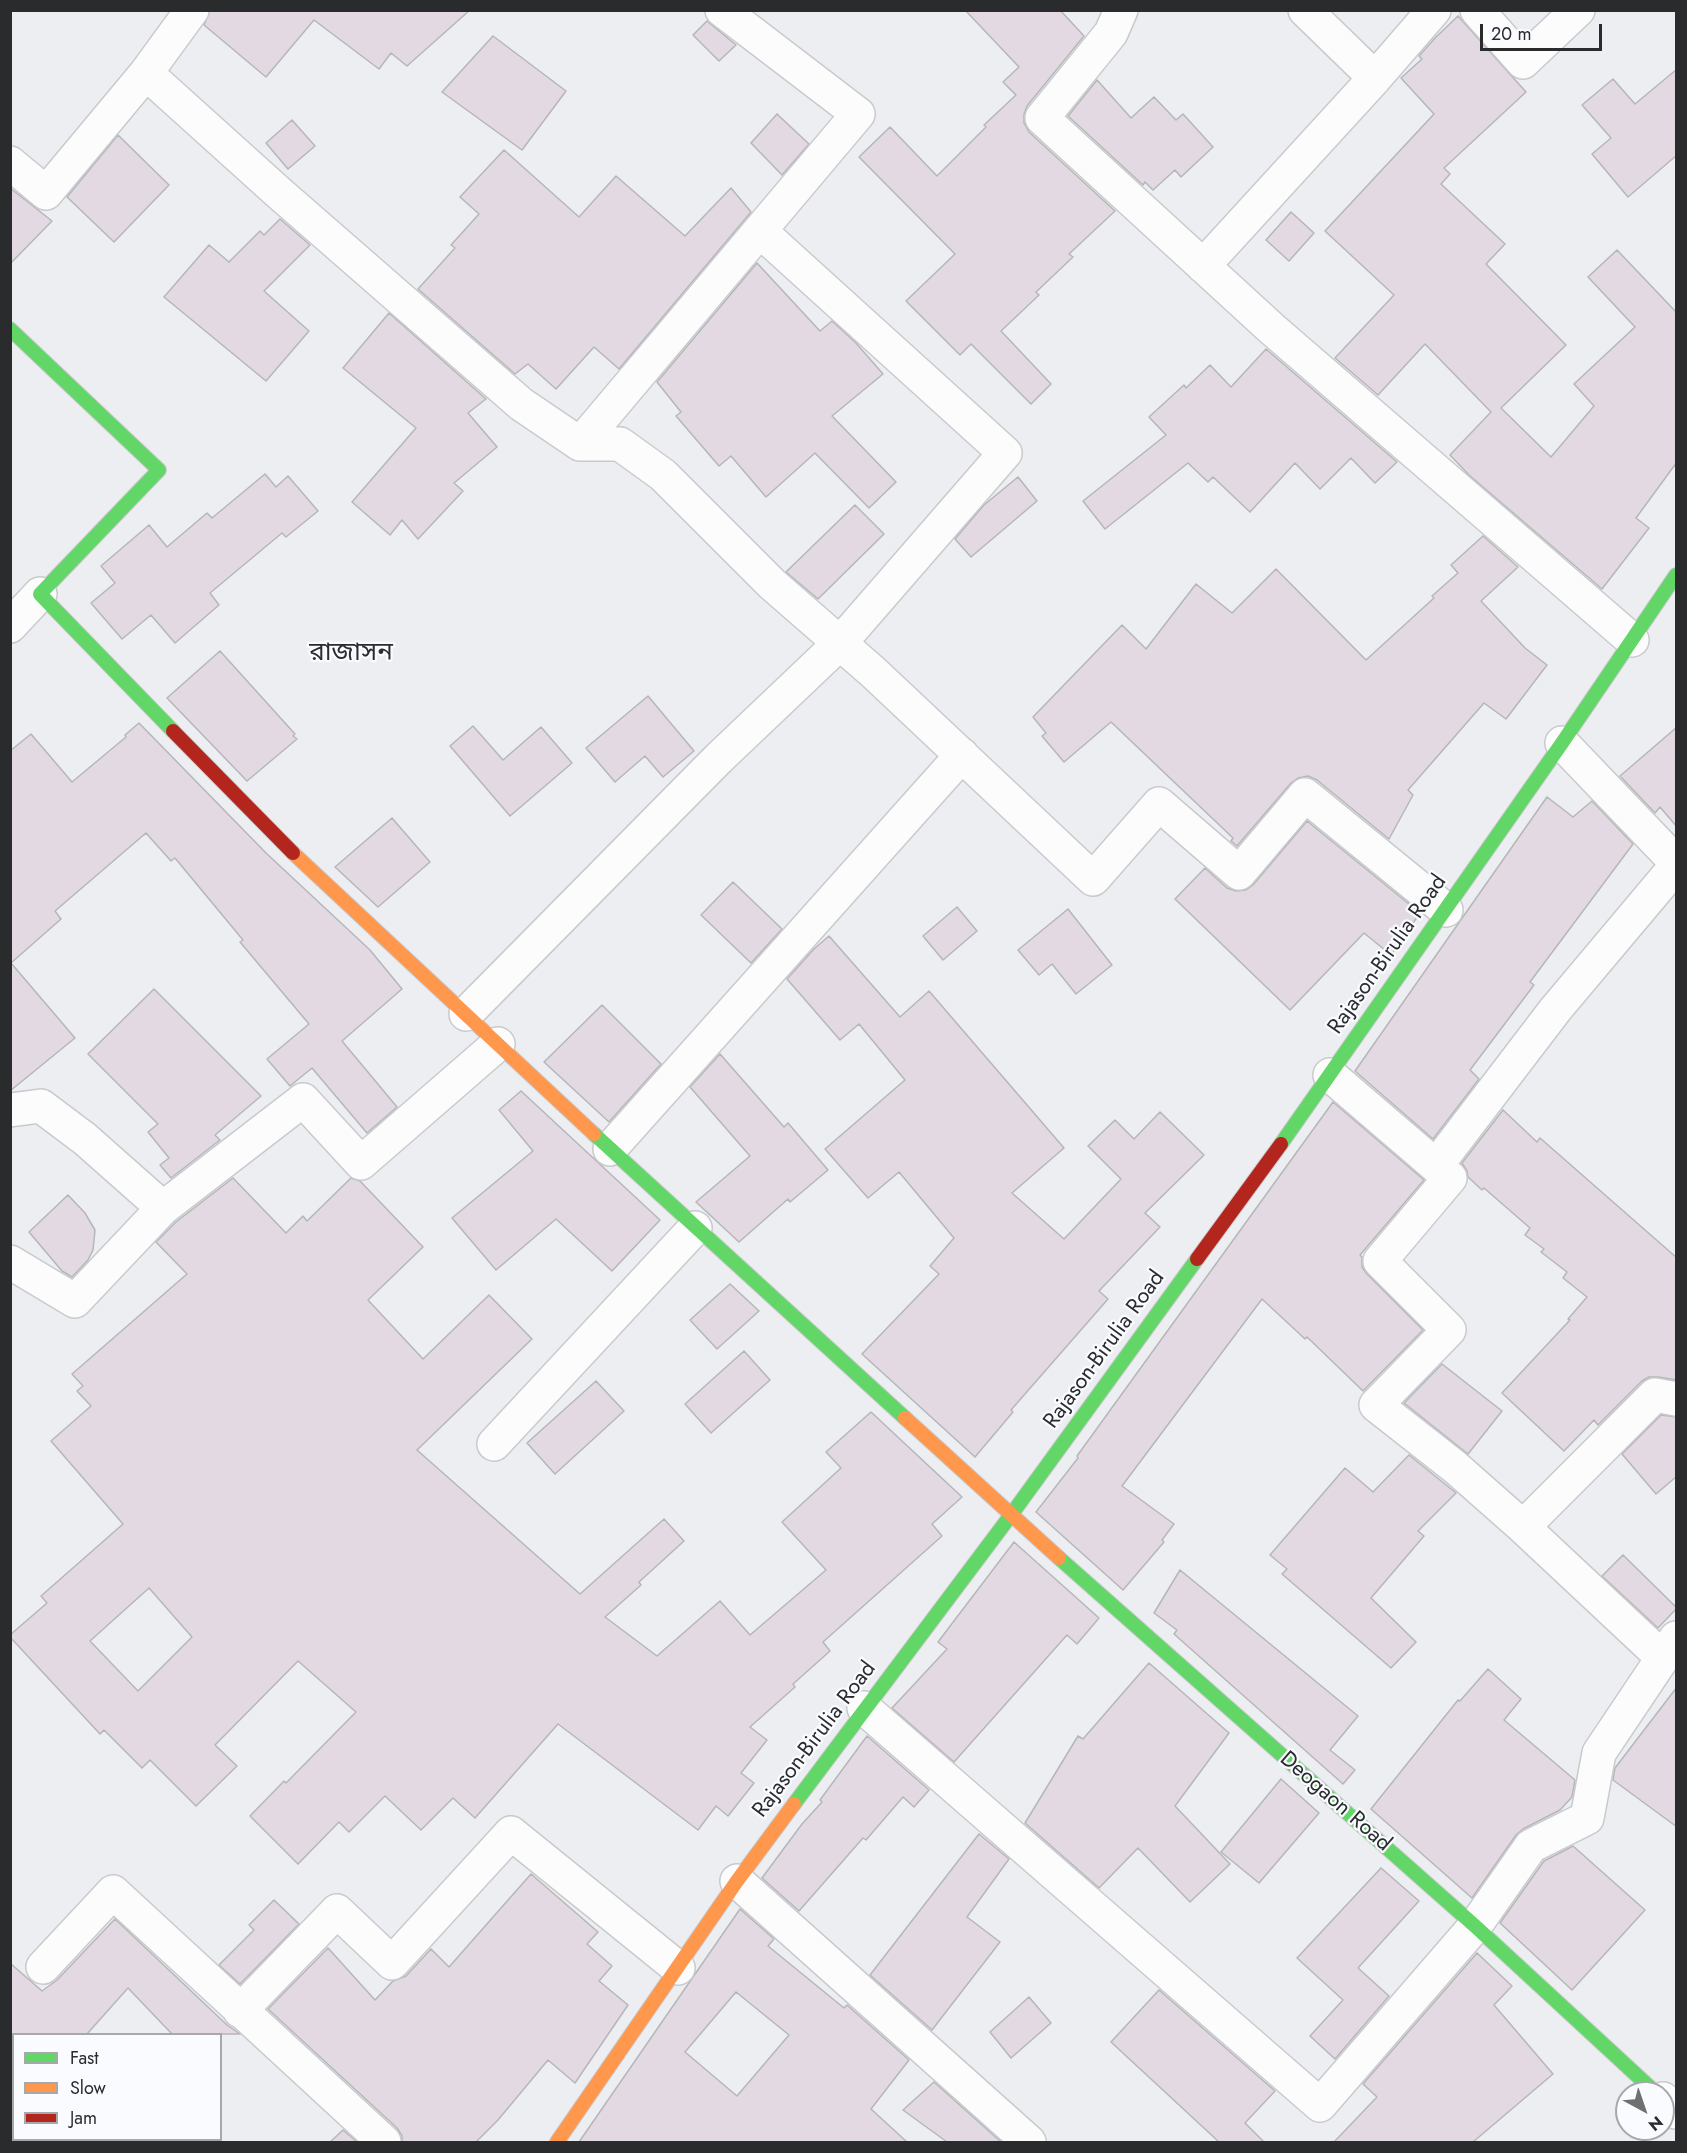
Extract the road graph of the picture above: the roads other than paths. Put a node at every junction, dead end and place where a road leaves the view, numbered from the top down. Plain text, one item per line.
1 (192, 10) edge
2 (722, 10) edge
3 (1121, 10) edge
4 (1305, 10) edge
5 (1434, 10) edge
6 (1477, 10) edge
7 (1578, 10) edge
8 (146, 73) junction
9 (1376, 78) junction
10 (10, 163) edge
11 (760, 231) junction
12 (1203, 266) junction
13 (10, 328) edge
14 (580, 444) junction
15 (1677, 575) edge
16 (40, 594) junction
17 (10, 626) edge
18 (1632, 640) junction
19 (840, 643) junction
20 (1562, 743) junction
21 (962, 755) junction
22 (1677, 864) edge
23 (1446, 910) junction
24 (466, 1014) junction
25 (498, 1044) junction
26 (1330, 1075) junction
27 (10, 1110) edge
28 (610, 1149) junction
29 (1436, 1166) junction
30 (163, 1208) junction
31 (695, 1228) junction
32 (10, 1262) edge
33 (1677, 1399) edge
34 (494, 1444) dead end
35 (1011, 1515) junction
36 (1523, 1527) junction
37 (1670, 1648) edge
38 (864, 1708) junction
39 (737, 1881) junction
40 (1475, 1926) junction
41 (43, 1967) dead end
42 (678, 1968) junction
43 (240, 2011) junction
44 (1643, 2081) edge
45 (384, 2142) edge
46 (557, 2142) edge
47 (1029, 2142) edge

1 - 8 street
2 - 11 street
3 - 12 street
4 - 9 street
5 - 9 street
6 - 7 street
8 - 10 street
8 - 14 street
9 - 12 street
11 - 14 street
11 - 19 street
12 - 18 street
13 - 16 street
14 - 19 street
15 - 18 street, Rajason-Birulia Road
16 - 17 street
16 - 24 street, Deogaon Road
18 - 20 street, Rajason-Birulia Road
19 - 21 street
19 - 24 street
20 - 22 street
20 - 23 street, Rajason-Birulia Road
21 - 23 street
21 - 28 street
22 - 29 street
23 - 26 street, Rajason-Birulia Road
24 - 25 street, Deogaon Road
25 - 28 street, Deogaon Road
25 - 30 street
26 - 29 street
26 - 35 street, Rajason-Birulia Road
27 - 30 street
28 - 31 street, Deogaon Road
29 - 36 street
30 - 32 street
31 - 34 street
31 - 35 street, Deogaon Road
33 - 36 street
35 - 38 street, Rajason-Birulia Road
35 - 40 street, Deogaon Road
36 - 37 street
37 - 40 street
38 - 39 street, Rajason-Birulia Road
38 - 40 street
39 - 42 street, Rajason-Birulia Road
39 - 47 street
40 - 44 street, Deogaon Road
41 - 43 street
42 - 43 street
42 - 46 street, Rajason-Birulia Road
43 - 45 street

